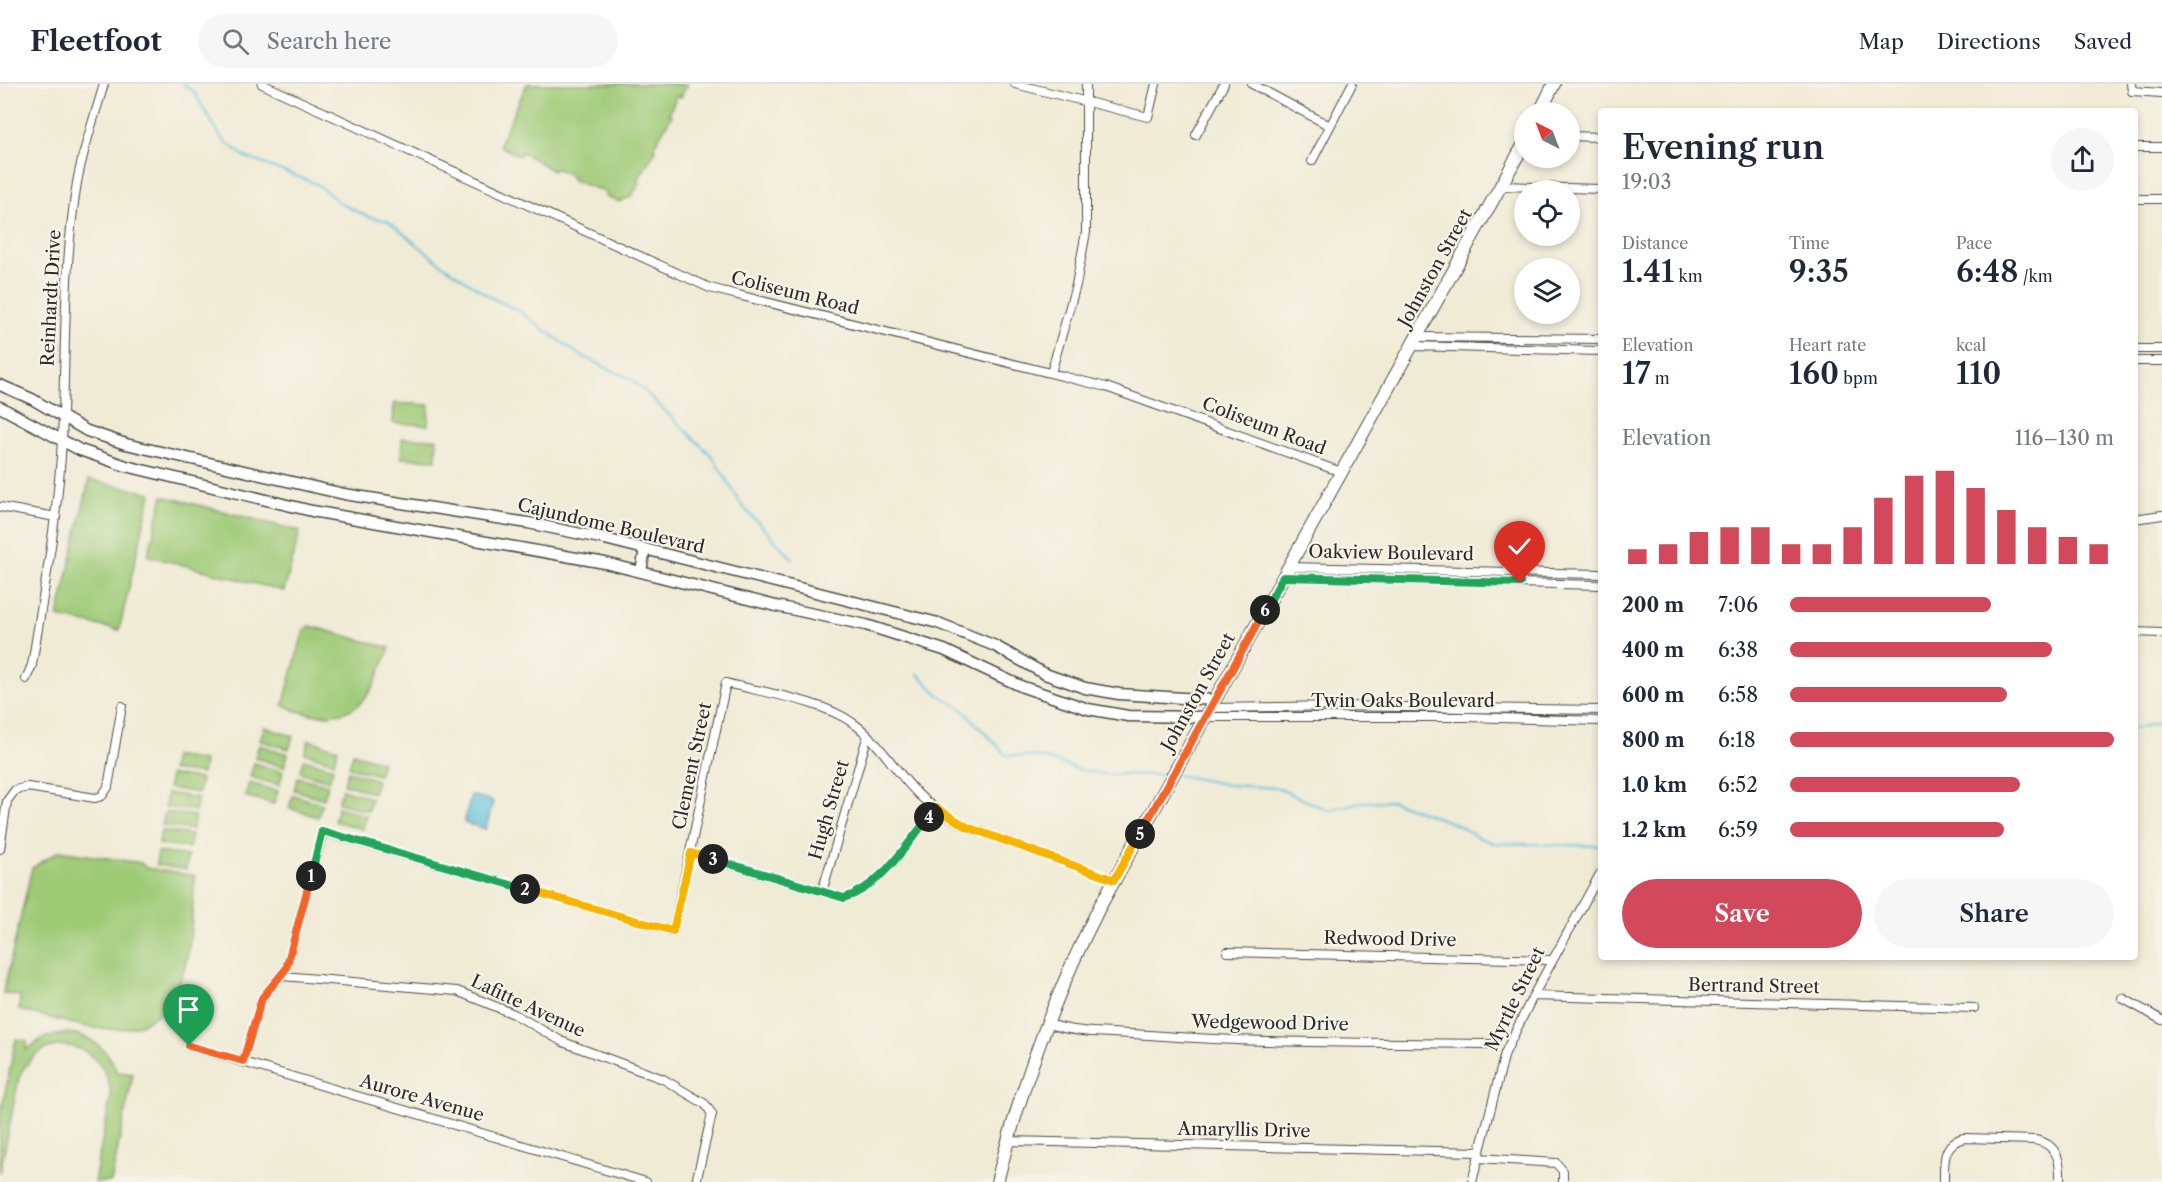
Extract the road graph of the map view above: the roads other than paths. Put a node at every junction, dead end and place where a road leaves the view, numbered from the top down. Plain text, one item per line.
1 (104, 84) edge
2 (262, 84) edge
3 (1015, 84) edge
4 (1086, 84) edge
5 (1156, 84) edge
6 (1224, 84) edge
7 (1252, 84) edge
8 (1352, 84) edge
9 (1554, 84) edge
10 (2131, 84) edge
11 (2162, 93) edge
12 (1086, 102) junction
13 (1545, 102) edge
14 (1330, 126) junction
15 (1196, 135) dead end
16 (1580, 136) edge
17 (1598, 137) edge
18 (2138, 147) edge
19 (2162, 147) edge
20 (1312, 161) dead end
21 (1514, 163) edge
22 (1502, 186) junction
23 (1598, 189) edge
24 (2138, 199) edge
25 (2162, 199) edge
26 (1551, 339) junction
27 (1598, 339) edge
28 (1415, 341) junction
29 (2138, 349) edge
30 (2162, 349) edge
31 (1550, 350) junction
32 (1598, 351) edge
33 (2138, 361) edge
34 (2162, 362) edge
35 (1051, 373) junction
36 (0, 384) edge
37 (0, 407) edge
38 (62, 417) junction
39 (62, 440) junction
40 (1341, 472) junction
41 (0, 507) edge
42 (2162, 515) edge
43 (56, 517) junction
44 (2138, 518) edge
45 (645, 549) junction
46 (641, 572) junction
47 (1286, 572) junction
48 (1598, 574) edge
49 (1598, 585) edge
50 (896, 612) junction
51 (2138, 632) edge
52 (890, 633) junction
53 (2162, 633) edge
54 (26, 679) dead end
55 (122, 706) dead end
56 (1210, 708) junction
57 (1598, 710) edge
58 (1598, 721) edge
59 (867, 738) junction
60 (936, 808) junction
61 (0, 849) edge
62 (691, 853) junction
63 (1598, 878) edge
64 (1114, 880) junction
65 (822, 892) junction
66 (1227, 952) dead end
67 (1552, 960) junction
68 (283, 976) junction
69 (1533, 996) junction
70 (2122, 998) dead end
71 (1974, 1008) dead end
72 (2162, 1020) edge
73 (1046, 1023) junction
74 (1495, 1044) dead end
75 (189, 1046) dead end
76 (243, 1061) junction
77 (1007, 1141) junction
78 (1479, 1155) junction
79 (646, 1182) edge
80 (696, 1182) edge
81 (997, 1182) edge
82 (1472, 1182) edge
83 (1563, 1182) edge
84 (1944, 1182) edge
85 (2060, 1182) edge

1 - 38 street, Reinhardt Drive
2 - 35 street, Coliseum Road
3 - 12 street
4 - 12 street
5 - 12 street
6 - 15 street
7 - 14 street
8 - 14 street
9 - 13 main road
10 - 11 street
12 - 35 street
14 - 20 street
16 - 17 street
18 - 19 street
21 - 22 main road, Johnston Street
22 - 23 street
22 - 28 main road, Johnston Street
24 - 25 street
26 - 27 street
26 - 28 street
26 - 31 street
28 - 31 street
28 - 40 main road, Johnston Street
29 - 30 street
31 - 32 street
33 - 34 street
35 - 40 street, Coliseum Road
36 - 38 street, Cajundome Boulevard
37 - 39 street, Cajundome Boulevard
38 - 39 street, Reinhardt Drive
38 - 45 street, Cajundome Boulevard
39 - 43 street, Reinhardt Drive
39 - 46 street, Cajundome Boulevard
40 - 47 main road, Johnston Street
41 - 43 street
42 - 44 street
43 - 54 street, Reinhardt Drive
45 - 46 street
45 - 50 street, Cajundome Boulevard
46 - 52 street, Cajundome Boulevard
47 - 48 street, Oakview Boulevard
47 - 49 street, Oakview Boulevard
47 - 56 main road, Johnston Street
50 - 52 street
50 - 56 street, Cajundome Boulevard
51 - 53 street
52 - 56 street, Cajundome Boulevard
55 - 61 street
56 - 57 street, Twin Oaks Boulevard
56 - 58 street, Twin Oaks Boulevard
56 - 64 main road, Johnston Street
59 - 60 street
59 - 62 street, Clement Street
59 - 65 street, Hugh Street
60 - 64 street
60 - 65 street
62 - 65 street
62 - 68 street, Clement Street
63 - 67 street, Myrtle Street
64 - 73 main road, Johnston Street
66 - 67 street, Redwood Drive
67 - 69 street, Myrtle Street
68 - 76 street
68 - 80 street, Lafitte Avenue
69 - 71 street, Bertrand Street
69 - 78 street, Myrtle Street
70 - 72 street
73 - 74 street, Wedgewood Drive
73 - 77 main road, Johnston Street
75 - 76 street, Aurore Avenue
76 - 79 street, Aurore Avenue
77 - 78 street, Amaryllis Drive
77 - 81 main road, Johnston Street
78 - 82 street, Myrtle Street
78 - 83 street, Amaryllis Drive
84 - 85 street

